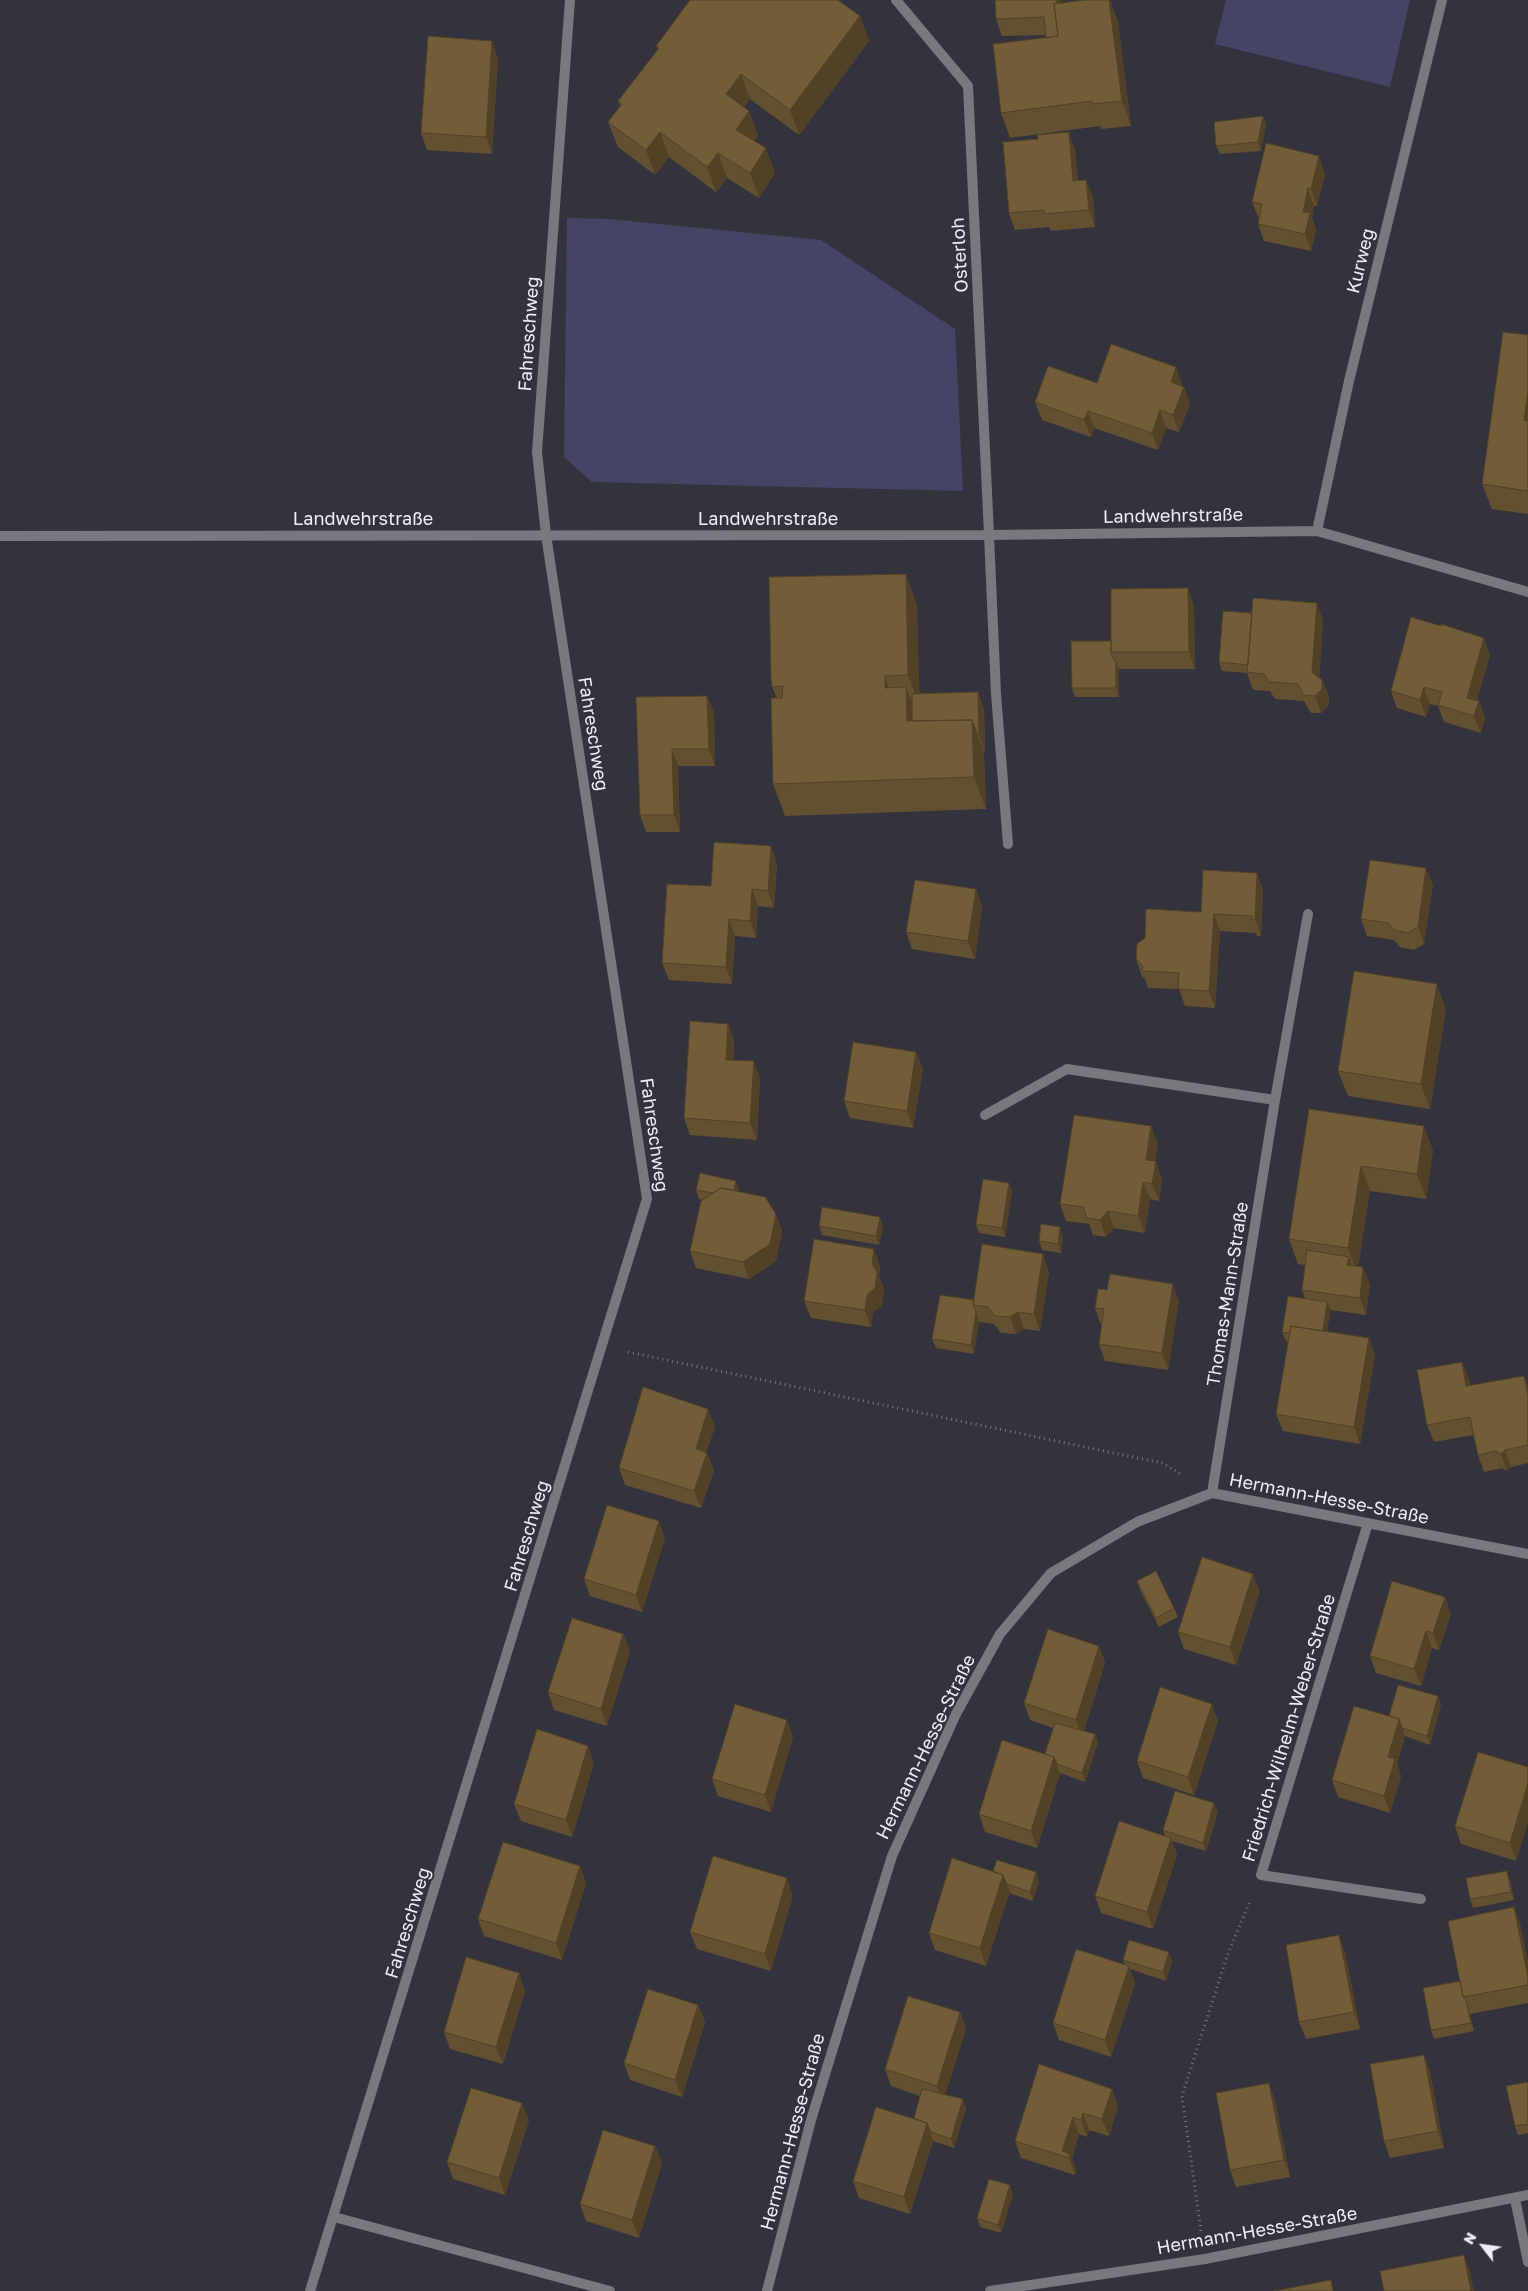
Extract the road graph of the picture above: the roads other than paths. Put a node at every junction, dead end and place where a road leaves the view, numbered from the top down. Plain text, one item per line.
1 (570, 0) edge
2 (896, 0) edge
3 (1442, 0) edge
4 (1317, 531) junction
5 (546, 535) junction
6 (989, 535) junction
7 (0, 536) edge
8 (1528, 592) edge
9 (1008, 844) dead end
10 (1308, 914) dead end
11 (1275, 1100) junction
12 (985, 1115) dead end
13 (1212, 1493) junction
14 (1368, 1523) junction
15 (1528, 1554) edge
16 (1421, 1899) dead end
17 (1528, 2195) edge
18 (1515, 2199) junction
19 (334, 2217) junction
20 (1528, 2262) edge
21 (310, 2291) edge
22 (610, 2291) edge
23 (767, 2291) edge
24 (990, 2291) edge

1 - 5 street, Fahreschweg
2 - 6 street, Osterloh
3 - 4 street, Kurweg
4 - 6 street, Landwehrstraße
4 - 8 street, Landwehrstraße
5 - 6 street, Landwehrstraße
5 - 7 street, Landwehrstraße
5 - 19 street, Fahreschweg
6 - 9 street, Osterloh
10 - 11 street, Thomas-Mann-Straße
11 - 12 street
11 - 13 street, Thomas-Mann-Straße
13 - 14 street, Hermann-Hesse-Straße
13 - 23 street, Hermann-Hesse-Straße
14 - 15 street, Hermann-Hesse-Straße
14 - 16 street, Friedrich-Wilhelm-Weber-Straße
17 - 18 street, Hermann-Hesse-Straße
18 - 20 street
18 - 24 street, Hermann-Hesse-Straße
19 - 21 street, Fahreschweg
19 - 22 street

